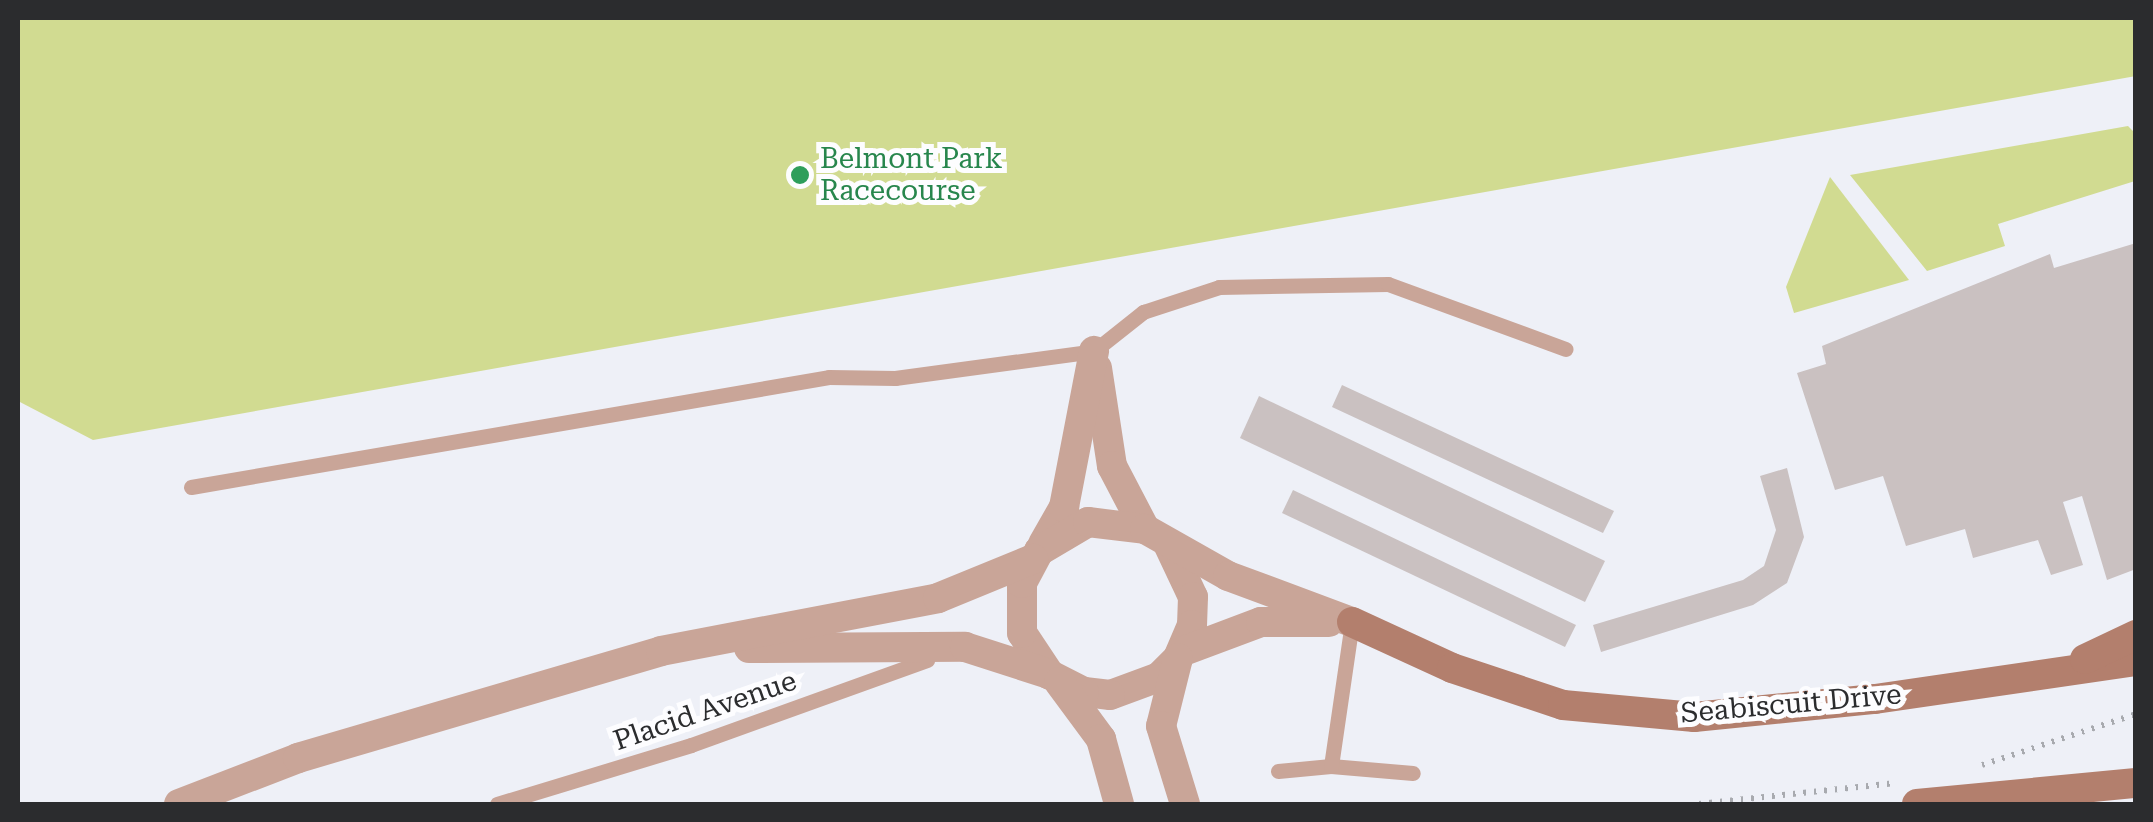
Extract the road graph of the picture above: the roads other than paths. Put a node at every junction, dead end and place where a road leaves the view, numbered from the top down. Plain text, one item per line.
1 (1566, 349) dead end
2 (1094, 351) junction
3 (192, 486) dead end
4 (1157, 537) junction
5 (1036, 555) junction
6 (1352, 622) junction
7 (2136, 634) edge
8 (661, 651) junction
9 (1180, 655) junction
10 (927, 660) dead end
11 (2136, 661) edge
12 (2064, 668) junction
13 (1055, 678) junction
14 (1331, 766) junction
15 (1278, 771) dead end
16 (1413, 772) dead end
17 (2136, 783) edge
18 (179, 804) edge
19 (498, 804) edge
20 (1119, 804) edge
21 (1185, 804) edge
22 (1918, 804) edge

1 - 2 lane
2 - 3 lane
2 - 4 street
2 - 5 street
4 - 5 street
4 - 6 street
4 - 9 street
5 - 8 street
5 - 13 street
6 - 9 street
6 - 12 street, Seabiscuit Drive
6 - 14 lane
7 - 12 street, Seabiscuit Drive
8 - 13 street
8 - 18 street
9 - 13 street
9 - 21 street
10 - 19 lane, Placid Avenue
11 - 12 street, Seabiscuit Drive
13 - 20 street
14 - 15 lane
14 - 16 lane
17 - 22 street

